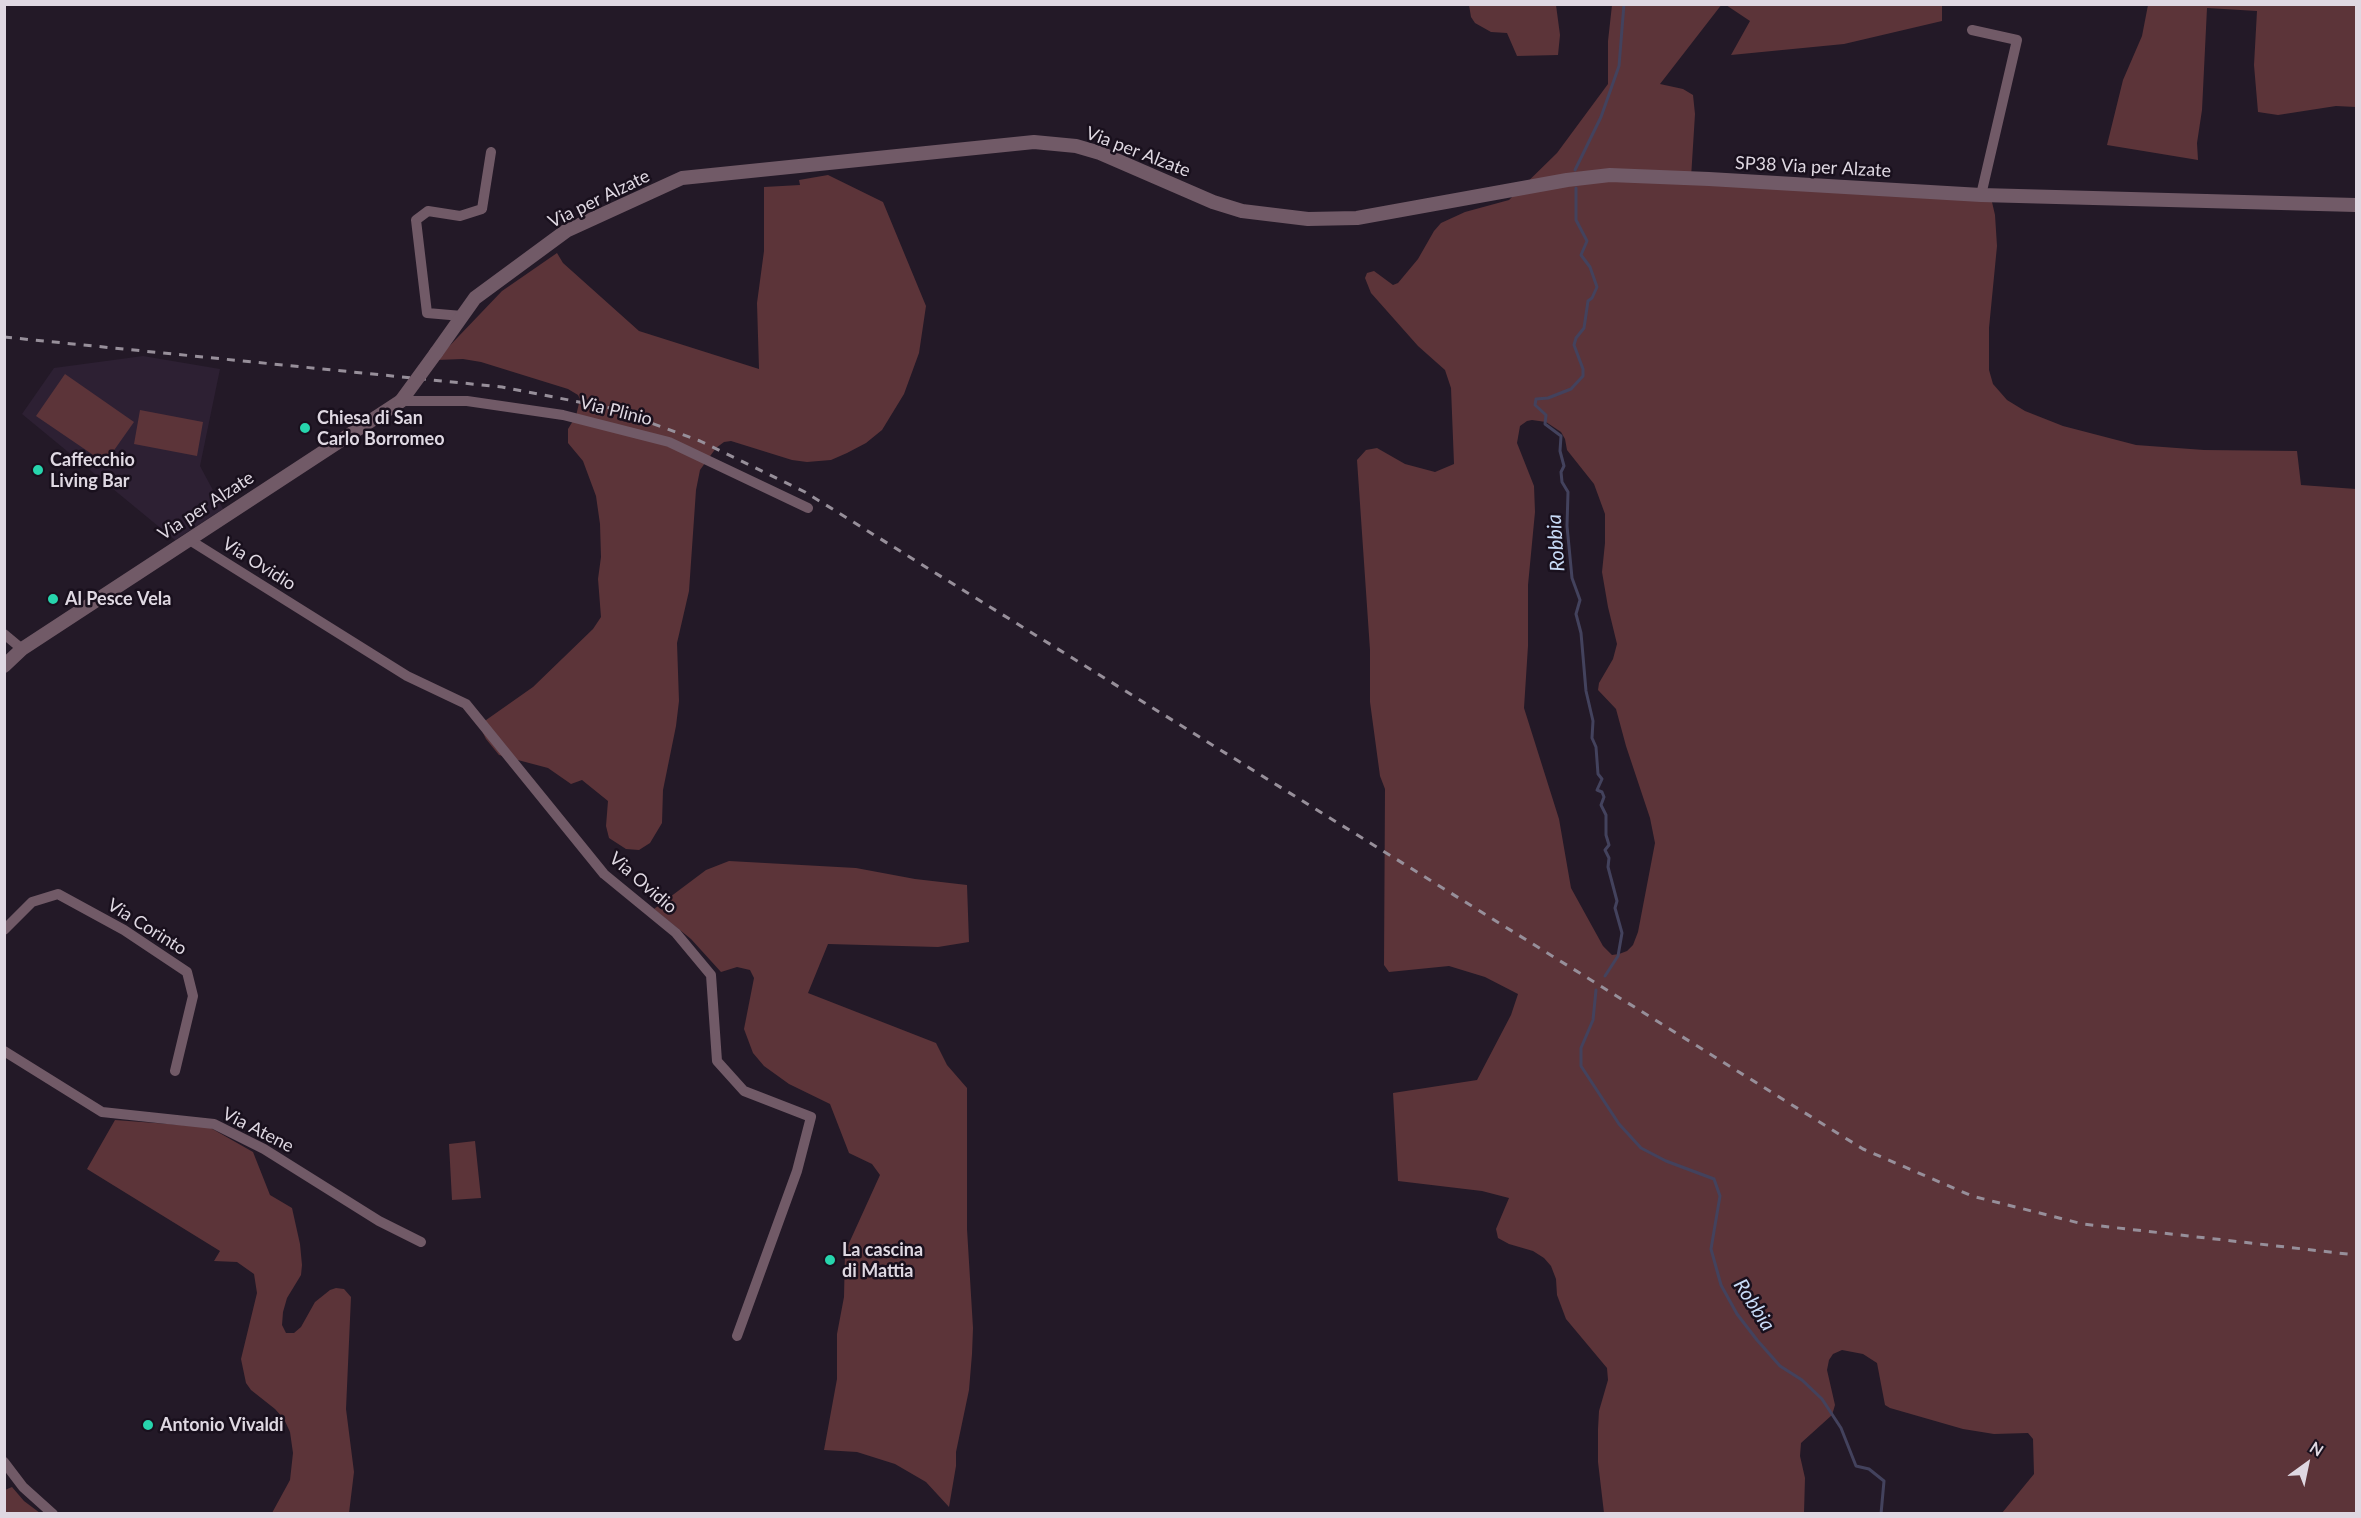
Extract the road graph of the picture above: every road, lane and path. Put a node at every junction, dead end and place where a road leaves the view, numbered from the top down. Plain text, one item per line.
1 (1972, 30) dead end
2 (491, 152) dead end
3 (1981, 195) junction
4 (2356, 205) edge
5 (1272, 217) joint
6 (462, 316) junction
7 (401, 401) junction
8 (808, 508) dead end
9 (188, 539) junction
10 (4, 634) edge
11 (22, 649) junction
12 (4, 666) edge
13 (4, 930) edge
14 (4, 1051) edge
15 (176, 1071) dead end
16 (421, 1242) dead end
17 (737, 1336) dead end
18 (4, 1462) edge
19 (52, 1514) edge

1 - 3 street
2 - 6 street
3 - 4 street, SP38 Via per Alzate
3 - 5 street, SP38 Via per Alzate
5 - 6 street, Via per Alzate
6 - 7 street, Via per Alzate, bridge
7 - 8 street, Via Plinio
7 - 9 street, Via per Alzate
9 - 11 street, Via per Alzate
9 - 17 street, Via Ovidio
10 - 11 street
11 - 12 street, Via per Alzate
13 - 15 street, Via Corinto
14 - 16 street, Via Atene
18 - 19 street

